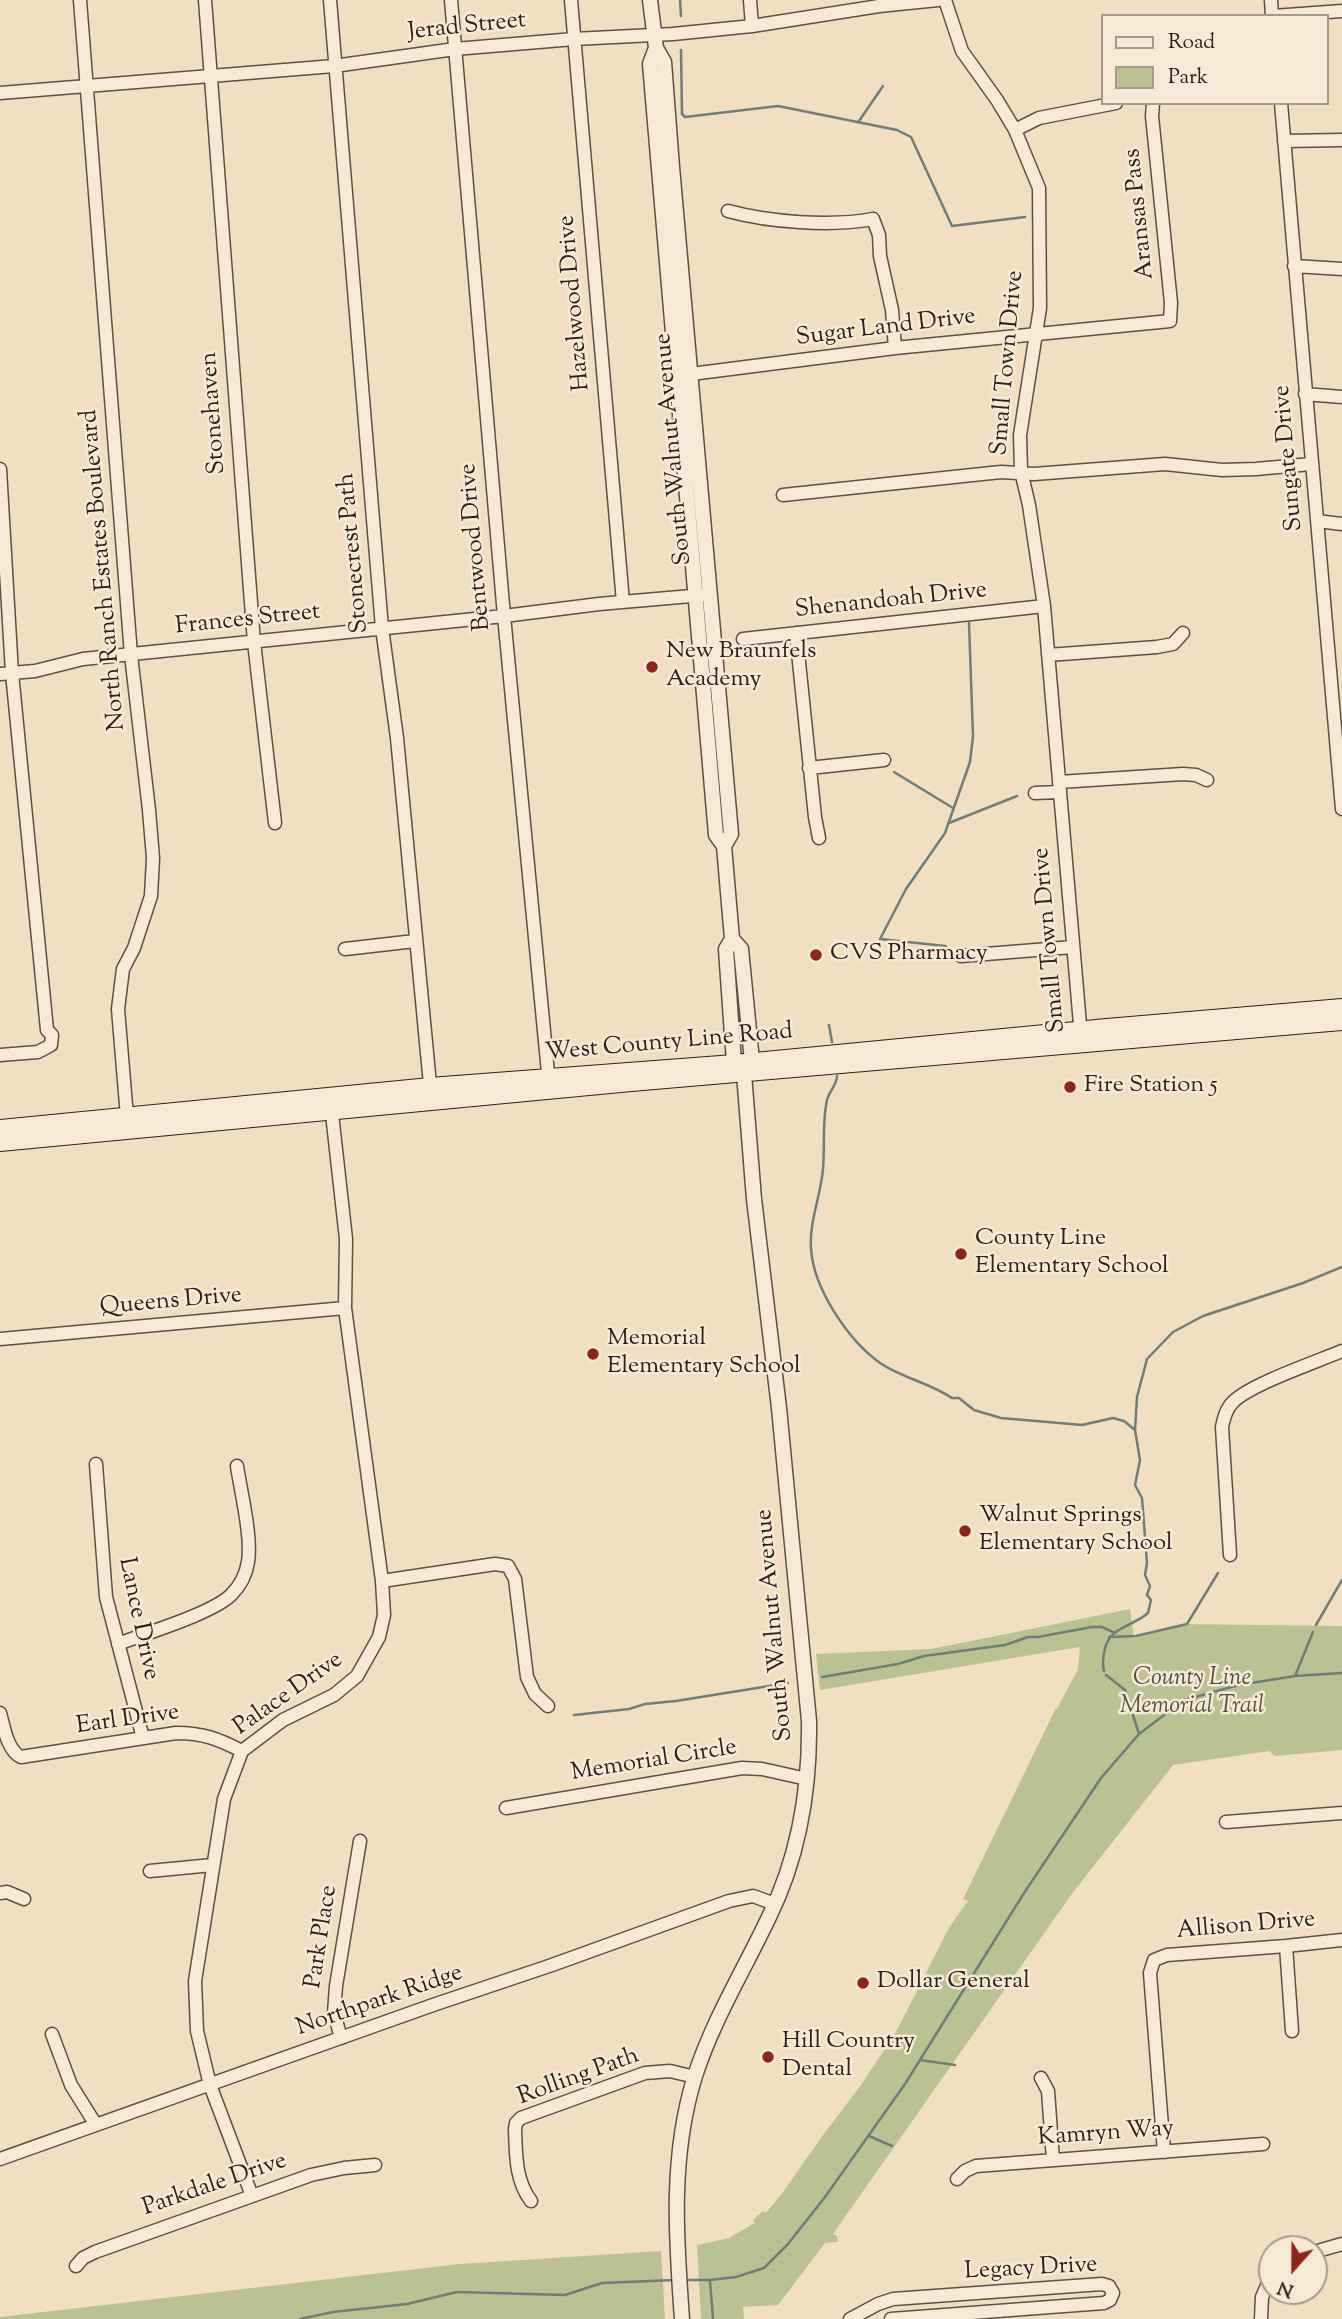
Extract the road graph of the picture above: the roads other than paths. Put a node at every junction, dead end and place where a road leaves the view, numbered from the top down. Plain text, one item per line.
1 (80, 0) edge
2 (205, 0) edge
3 (330, 0) edge
4 (451, 0) edge
5 (571, 0) edge
6 (650, 0) edge
7 (750, 0) edge
8 (938, 0) edge
9 (945, 0) edge
10 (879, 3) edge
11 (1342, 11) edge
12 (1301, 14) edge
13 (752, 26) junction
14 (574, 39) junction
15 (655, 41) junction
16 (455, 49) junction
17 (334, 66) junction
18 (211, 75) junction
19 (87, 85) junction
20 (0, 93) edge
21 (1106, 105) edge
22 (1153, 105) edge
23 (1281, 105) edge
24 (1015, 130) junction
25 (1342, 140) edge
26 (1284, 141) junction
27 (728, 211) dead end
28 (1294, 266) junction
29 (1342, 269) edge
30 (1170, 321) joint
31 (1036, 333) junction
32 (895, 348) junction
33 (691, 374) junction
34 (1306, 394) junction
35 (1342, 397) edge
36 (1311, 464) junction
37 (0, 469) edge
38 (1021, 473) junction
39 (783, 495) dead end
40 (1317, 522) junction
41 (1342, 524) edge
42 (695, 595) junction
43 (710, 595) junction
44 (622, 602) junction
45 (1044, 606) junction
46 (504, 616) junction
47 (382, 628) junction
48 (796, 633) junction
49 (1183, 633) dead end
50 (743, 639) dead end
51 (254, 642) junction
52 (131, 655) junction
53 (1048, 655) junction
54 (1335, 656) edge
55 (6, 674) edge
56 (884, 760) dead end
57 (809, 768) junction
58 (1207, 780) dead end
59 (1341, 783) edge
60 (1059, 787) junction
61 (1035, 793) dead end
62 (1342, 809) edge
63 (275, 822) dead end
64 (820, 838) dead end
65 (724, 846) junction
66 (415, 941) junction
67 (1073, 947) junction
68 (345, 949) dead end
69 (961, 956) dead end
70 (1342, 1007) edge
71 (1342, 1022) edge
72 (1081, 1036) junction
73 (0, 1055) edge
74 (743, 1066) junction
75 (549, 1084) junction
76 (431, 1094) junction
77 (330, 1104) junction
78 (129, 1124) junction
79 (0, 1128) edge
80 (0, 1143) edge
81 (345, 1308) junction
82 (0, 1339) edge
83 (1342, 1351) edge
84 (96, 1464) dead end
85 (237, 1466) dead end
86 (1230, 1555) dead end
87 (382, 1581) junction
88 (118, 1644) junction
89 (548, 1706) dead end
90 (0, 1713) edge
91 (143, 1738) junction
92 (242, 1751) junction
93 (807, 1779) junction
94 (506, 1808) dead end
95 (1342, 1813) edge
96 (1226, 1822) dead end
97 (360, 1841) dead end
98 (212, 1865) junction
99 (149, 1871) dead end
100 (0, 1893) edge
101 (24, 1899) dead end
102 (775, 1904) junction
103 (1342, 1940) edge
104 (1286, 1946) junction
105 (1292, 2031) dead end
106 (52, 2034) dead end
107 (341, 2038) junction
108 (695, 2077) junction
109 (1041, 2078) dead end
110 (210, 2085) junction
111 (96, 2125) junction
112 (1263, 2144) dead end
113 (1164, 2152) junction
114 (0, 2159) edge
115 (1053, 2160) junction
116 (375, 2165) dead end
117 (957, 2179) dead end
118 (252, 2196) junction
119 (531, 2201) dead end
120 (76, 2266) dead end
121 (682, 2314) edge
122 (850, 2319) edge
123 (891, 2319) edge

1 - 19 street, North Ranch Estates Boulevard
2 - 18 street, Stonehaven
3 - 17 street, Stonecrest Path
4 - 16 street, Bentwood Drive
5 - 14 street, Hazelwood Drive
6 - 15 street, South Walnut Avenue
7 - 13 street
8 - 10 street, Jerad Street
9 - 24 street, Small Town Drive
10 - 13 street, Jerad Street
11 - 12 street
13 - 15 street, Jerad Street
14 - 15 street, Jerad Street
14 - 16 street, Jerad Street
14 - 44 street, Hazelwood Drive
15 - 33 street, South Walnut Avenue
15 - 42 street, South Walnut Avenue
16 - 17 street, Jerad Street
16 - 46 street, Bentwood Drive
17 - 18 street, Jerad Street
17 - 47 street, Stonecrest Path
18 - 19 street, Jerad Street
18 - 51 street, Stonehaven
19 - 20 street, Jerad Street
19 - 52 street, North Ranch Estates Boulevard
21 - 24 street
22 - 30 street, Aransas Pass
23 - 26 street, Sungate Drive
24 - 31 street, Small Town Drive
25 - 26 street
26 - 28 street, Sungate Drive
27 - 32 street
28 - 29 street
28 - 34 street, Sungate Drive
30 - 31 street, Sugar Land Drive
31 - 32 street, Sugar Land Drive
31 - 38 street, Small Town Drive
32 - 33 street, Sugar Land Drive
33 - 43 street, South Walnut Avenue
34 - 35 street
34 - 36 street, Sungate Drive
36 - 38 street
36 - 40 street, Sungate Drive
37 - 55 street
38 - 39 street
38 - 45 street, Small Town Drive
40 - 41 street
40 - 54 street, Sungate Drive
42 - 43 street, Frances Street
42 - 44 street, Frances Street
42 - 65 street, South Walnut Avenue
43 - 65 street, South Walnut Avenue
44 - 46 street, Frances Street
45 - 48 street, Shenandoah Drive
45 - 53 street, Small Town Drive
46 - 47 street, Frances Street
46 - 75 street, Bentwood Drive
47 - 51 street, Frances Street
47 - 66 street, Stonecrest Path
48 - 50 street, Shenandoah Drive
48 - 57 street
49 - 53 street
51 - 52 street, Frances Street
51 - 63 street, Stonehaven
52 - 55 street, Frances Street
52 - 78 street, North Ranch Estates Boulevard
53 - 60 street, Small Town Drive
54 - 59 street, Sungate Drive
55 - 73 street
56 - 57 street
57 - 64 street
58 - 60 street
59 - 62 street, Sungate Drive
60 - 61 street
60 - 67 street, Small Town Drive
65 - 74 street, South Walnut Avenue
66 - 68 street
66 - 76 street, Stonecrest Path
67 - 69 street
67 - 72 street, Small Town Drive
70 - 72 main road, West County Line Road
71 - 72 main road, West County Line Road
72 - 74 main road, West County Line Road
74 - 75 main road, West County Line Road
74 - 93 street, South Walnut Avenue
75 - 76 main road, West County Line Road
76 - 77 main road, West County Line Road
77 - 78 main road, West County Line Road
77 - 81 street, Palace Drive
78 - 79 main road, West County Line Road
78 - 80 main road, West County Line Road
81 - 82 street, Queens Drive
81 - 87 street, Palace Drive
83 - 86 street
84 - 88 street, Lance Drive
85 - 88 street
87 - 89 street
87 - 92 street, Palace Drive
88 - 91 street, Lance Drive
90 - 91 street, Earl Drive
91 - 92 street, Earl Drive
92 - 98 street, Palace Drive
93 - 94 street, Memorial Circle
93 - 102 street, South Walnut Avenue
95 - 96 street
97 - 107 street, Park Place
98 - 99 street
98 - 110 street, Palace Drive
100 - 101 street
102 - 107 street, Northpark Ridge
102 - 108 street, South Walnut Avenue
103 - 104 street, Allison Drive
104 - 105 street
104 - 113 street, Allison Drive
106 - 111 street
107 - 110 street, Northpark Ridge
108 - 119 street, Rolling Path
108 - 121 street, South Walnut Avenue
109 - 115 street
110 - 111 street, Northpark Ridge
110 - 118 street, Palace Drive
111 - 114 street, Northpark Ridge
112 - 113 street, Kamryn Way
113 - 115 street, Kamryn Way
115 - 117 street, Kamryn Way
116 - 118 street, Parkdale Drive
118 - 120 street, Parkdale Drive
122 - 123 street, Legacy Drive

